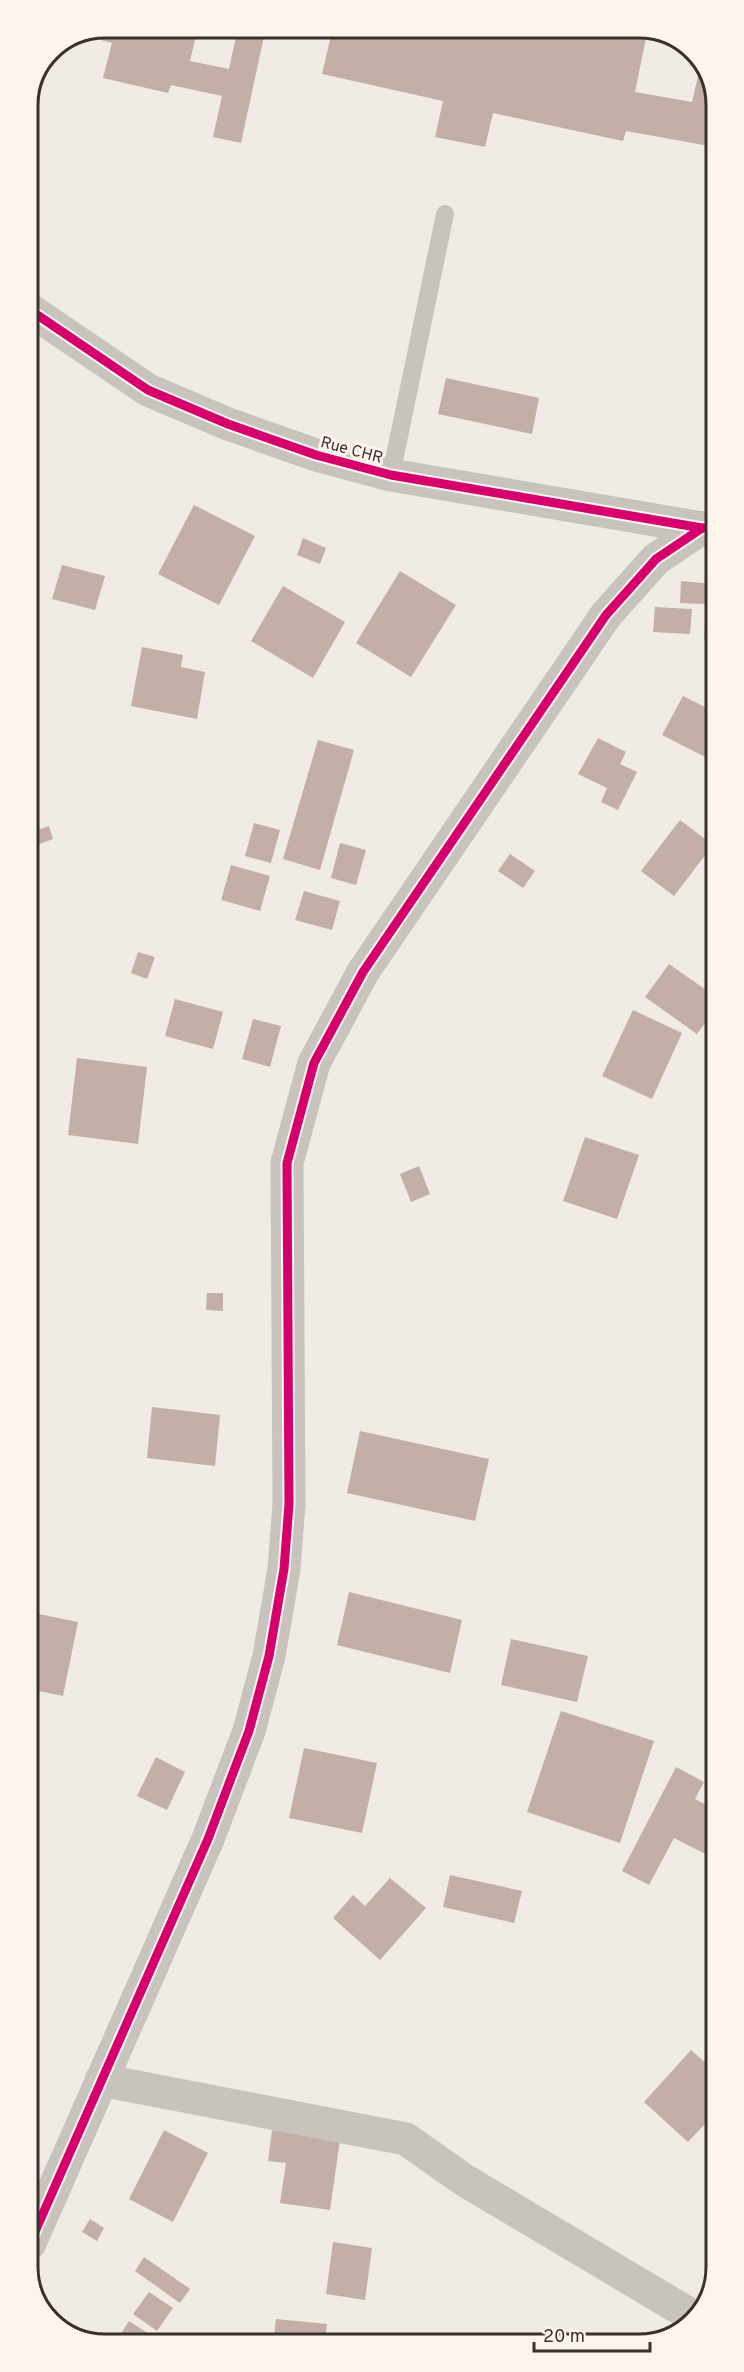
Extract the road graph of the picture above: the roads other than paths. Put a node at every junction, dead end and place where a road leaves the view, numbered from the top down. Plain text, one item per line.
1 (445, 214) dead end
2 (37, 315) edge
3 (391, 475) junction
4 (706, 527) edge
5 (706, 528) edge
6 (101, 2080) junction
7 (37, 2227) edge
8 (688, 2313) edge

1 - 3 lane
2 - 3 street, Rue CHR
3 - 4 street, Rue CHR
5 - 6 street
6 - 7 street
6 - 8 street

